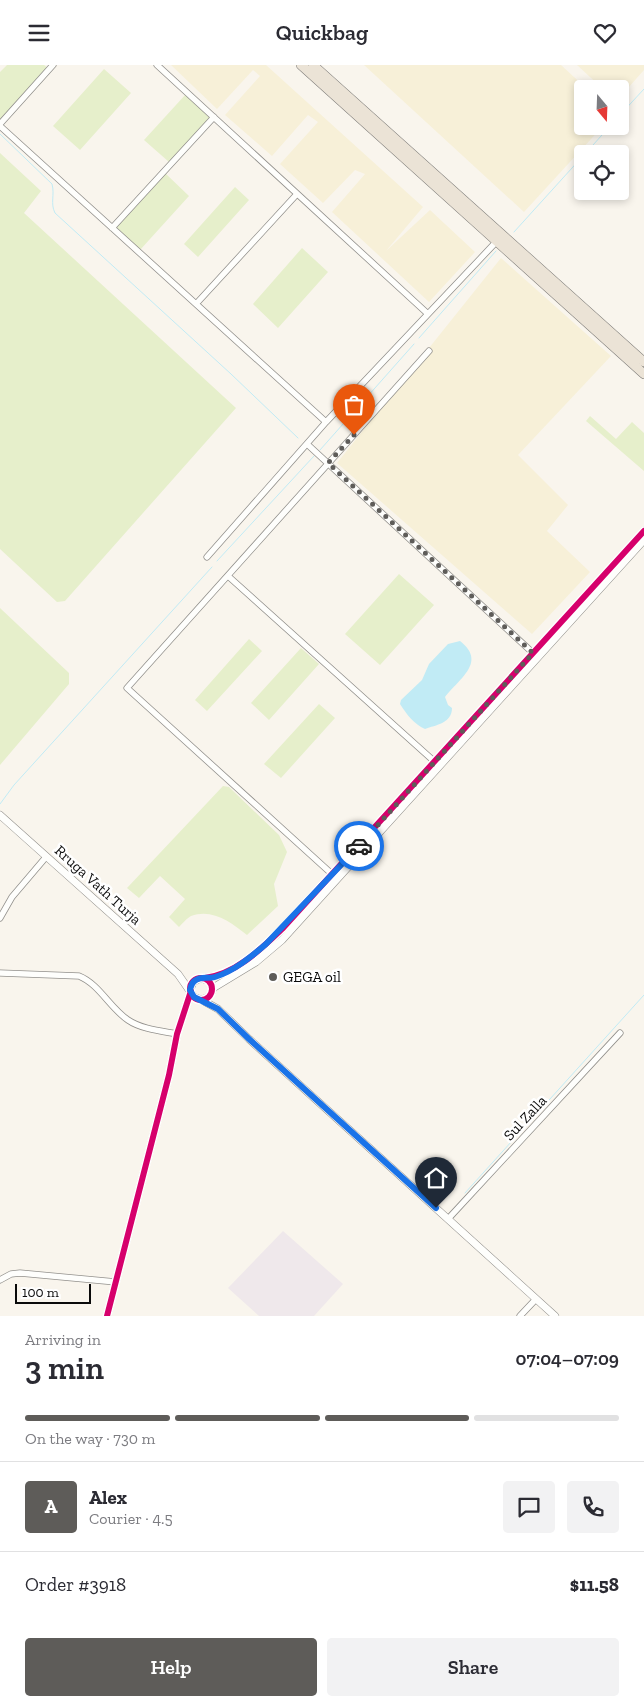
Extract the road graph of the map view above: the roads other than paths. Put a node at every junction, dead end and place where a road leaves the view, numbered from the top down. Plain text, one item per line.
1 (54, 65) edge
2 (157, 65) edge
3 (301, 65) edge
4 (313, 65) edge
5 (214, 117) junction
6 (0, 125) edge
7 (297, 194) junction
8 (112, 228) junction
9 (497, 241) junction
10 (196, 304) junction
11 (428, 314) junction
12 (429, 351) dead end
13 (644, 362) edge
14 (644, 374) edge
15 (326, 422) junction
16 (307, 444) junction
17 (328, 463) junction
18 (644, 531) edge
19 (644, 540) edge
20 (207, 557) dead end
21 (228, 576) junction
22 (533, 653) junction
23 (435, 762) junction
24 (0, 815) edge
25 (46, 857) junction
26 (333, 875) junction
27 (0, 918) edge
28 (0, 973) edge
29 (178, 974) junction
30 (197, 979) junction
31 (205, 979) junction
32 (190, 991) junction
33 (212, 991) junction
34 (201, 1000) junction
35 (218, 1009) junction
36 (183, 1011) junction
37 (620, 1033) dead end
38 (176, 1034) junction
39 (448, 1219) junction
40 (0, 1280) edge
41 (116, 1282) junction
42 (536, 1299) junction
43 (107, 1316) edge
44 (520, 1316) edge
45 (555, 1316) edge

1 - 6 street
2 - 5 street
3 - 9 main road
4 - 13 main road
5 - 7 street
5 - 8 street
6 - 8 street
7 - 10 street
7 - 11 street
8 - 10 street
9 - 11 street
9 - 14 main road
10 - 15 street
11 - 15 street
12 - 17 street
15 - 16 street
16 - 17 street
16 - 20 street
17 - 21 street
17 - 22 street
18 - 22 street
19 - 33 street
21 - 23 street
21 - 26 street
22 - 23 street
23 - 26 street
24 - 25 street, Rruga Vath Turja
25 - 27 street
25 - 29 street, Rruga Vath Turja
26 - 31 street
28 - 38 street
29 - 30 street, Rruga Vath Turja
29 - 32 street, Rruga Vath Turja
30 - 31 street, Rruga Vath Turja
30 - 32 street
31 - 33 street, Rruga Vath Turja
32 - 34 street, Rruga Vath Turja
32 - 36 street
33 - 34 street
33 - 35 street, Rruga Vath Turja
34 - 35 street, Rruga Vath Turja
34 - 36 street
35 - 39 street, Rruga Vath Turja
36 - 38 street
37 - 39 street, Sul Zalla
38 - 41 street
39 - 42 street, Rruga Vath Turja
40 - 41 street
41 - 43 street
42 - 44 street
42 - 45 street, Rruga Vath Turja

